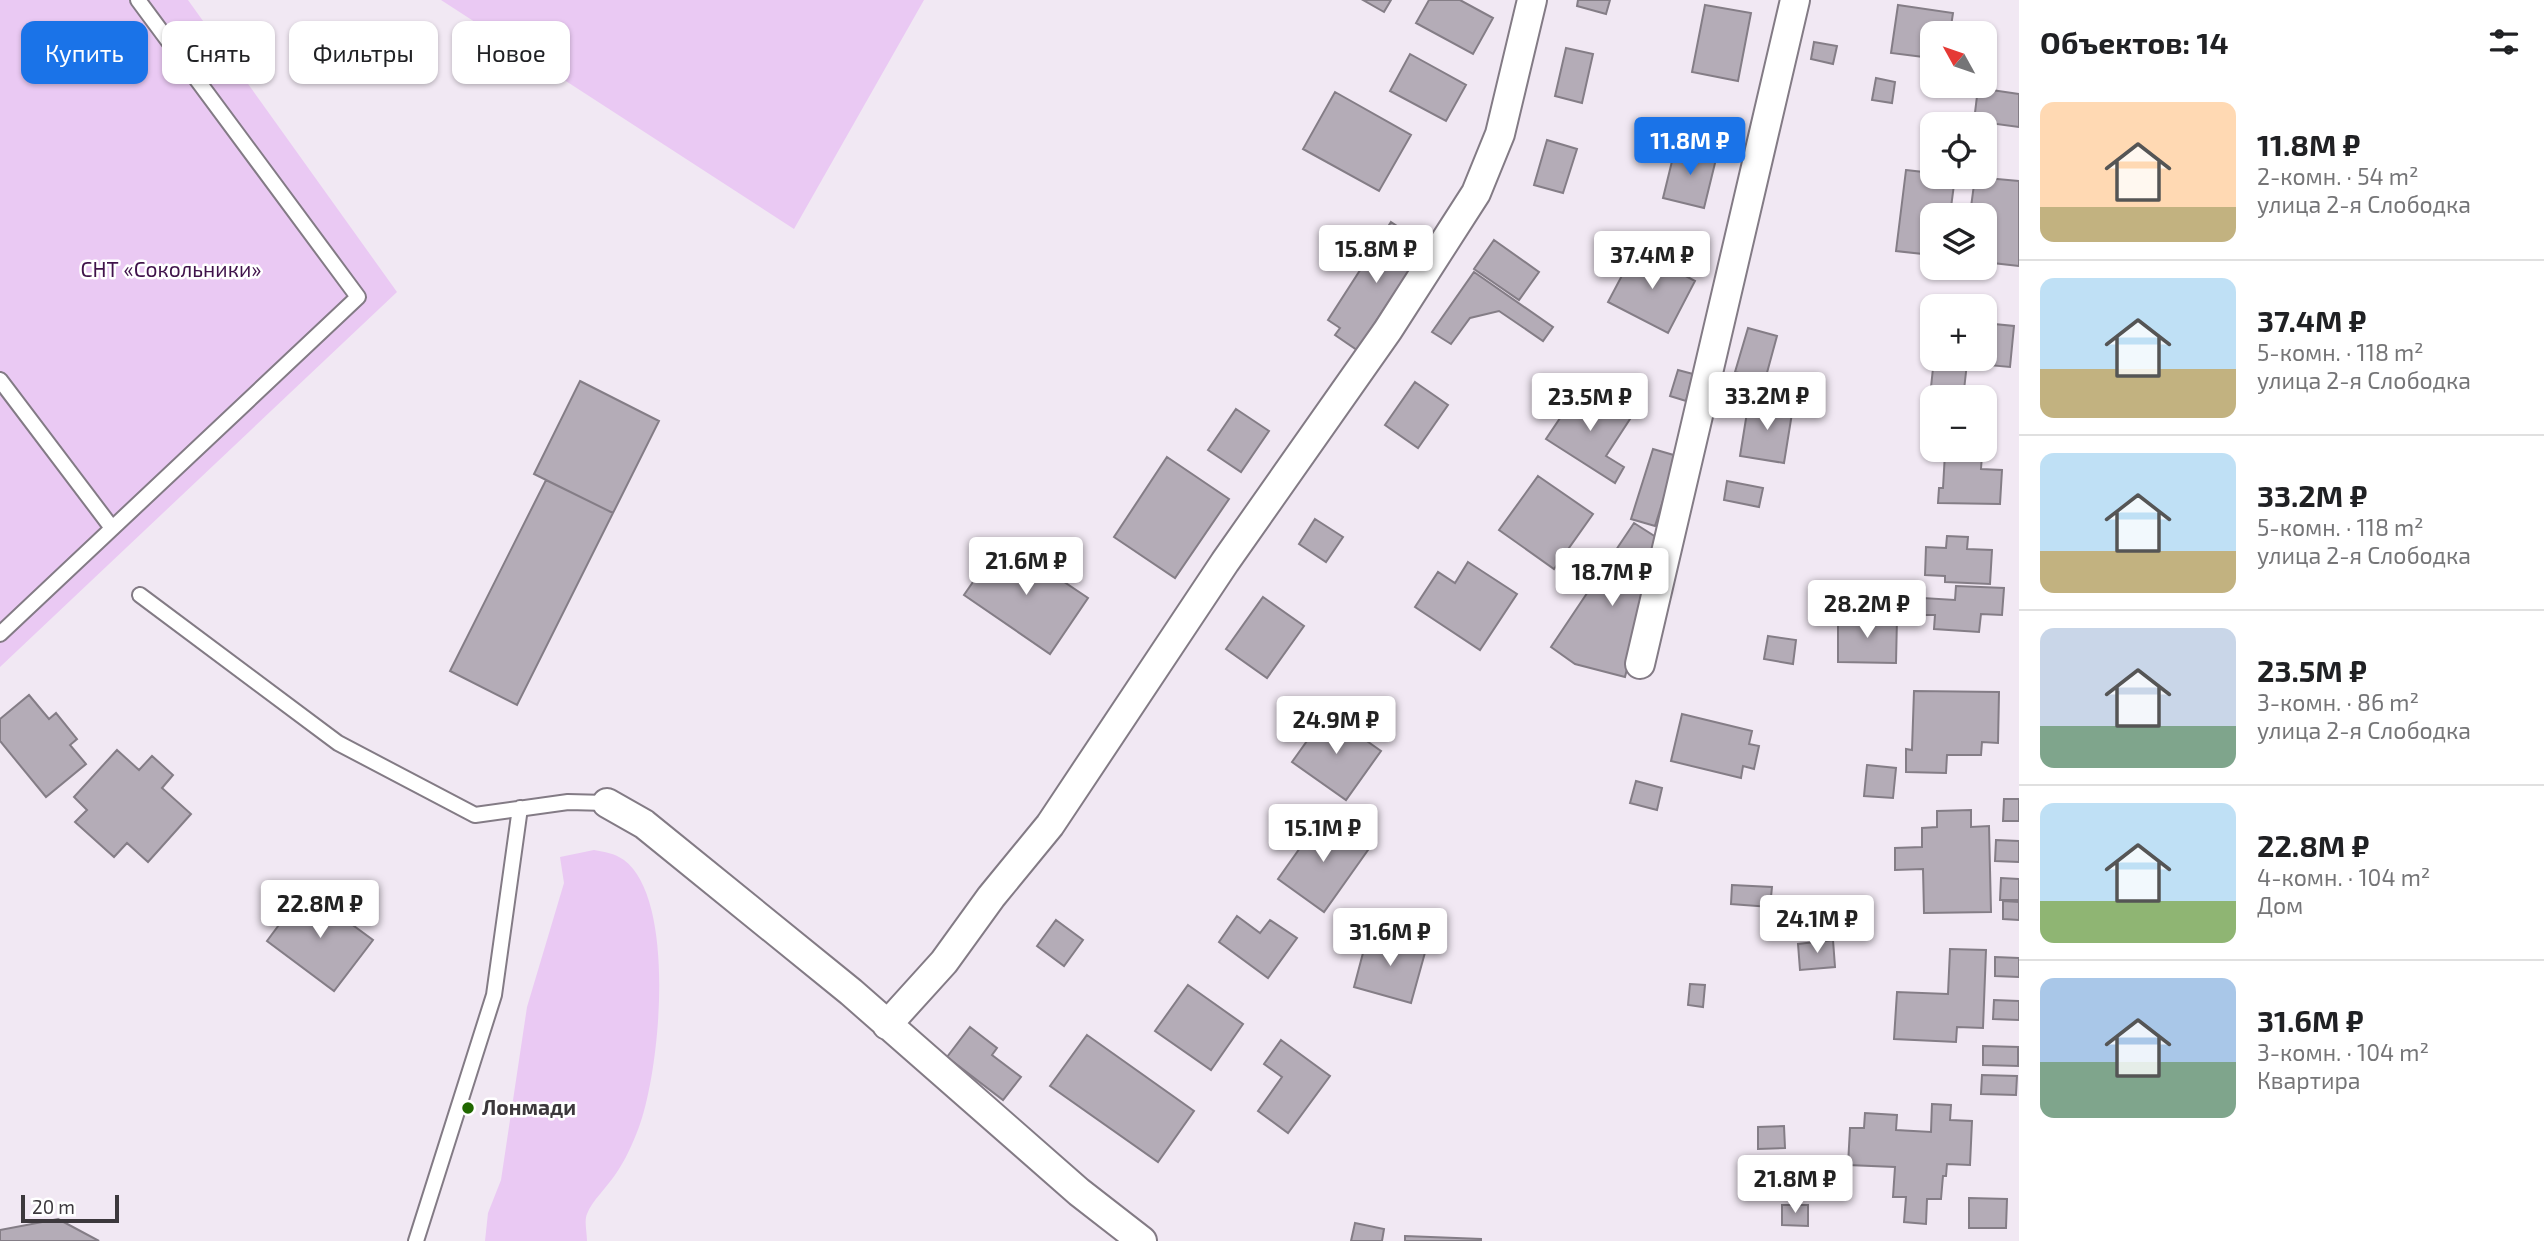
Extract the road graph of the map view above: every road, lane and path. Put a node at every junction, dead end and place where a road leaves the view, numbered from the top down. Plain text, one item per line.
1 (138, 0) edge
2 (1532, 0) edge
3 (1794, 0) edge
4 (0, 380) edge
5 (113, 528) junction
6 (140, 595) dead end
7 (0, 634) edge
8 (1640, 664) dead end
9 (607, 803) joint
10 (520, 808) junction
11 (887, 1025) junction
12 (416, 1241) edge
13 (1142, 1241) edge

1 - 5 lane
2 - 11 street
3 - 8 street
4 - 5 lane
5 - 7 lane
6 - 10 lane
9 - 10 lane
9 - 11 street
10 - 12 lane
11 - 13 street

